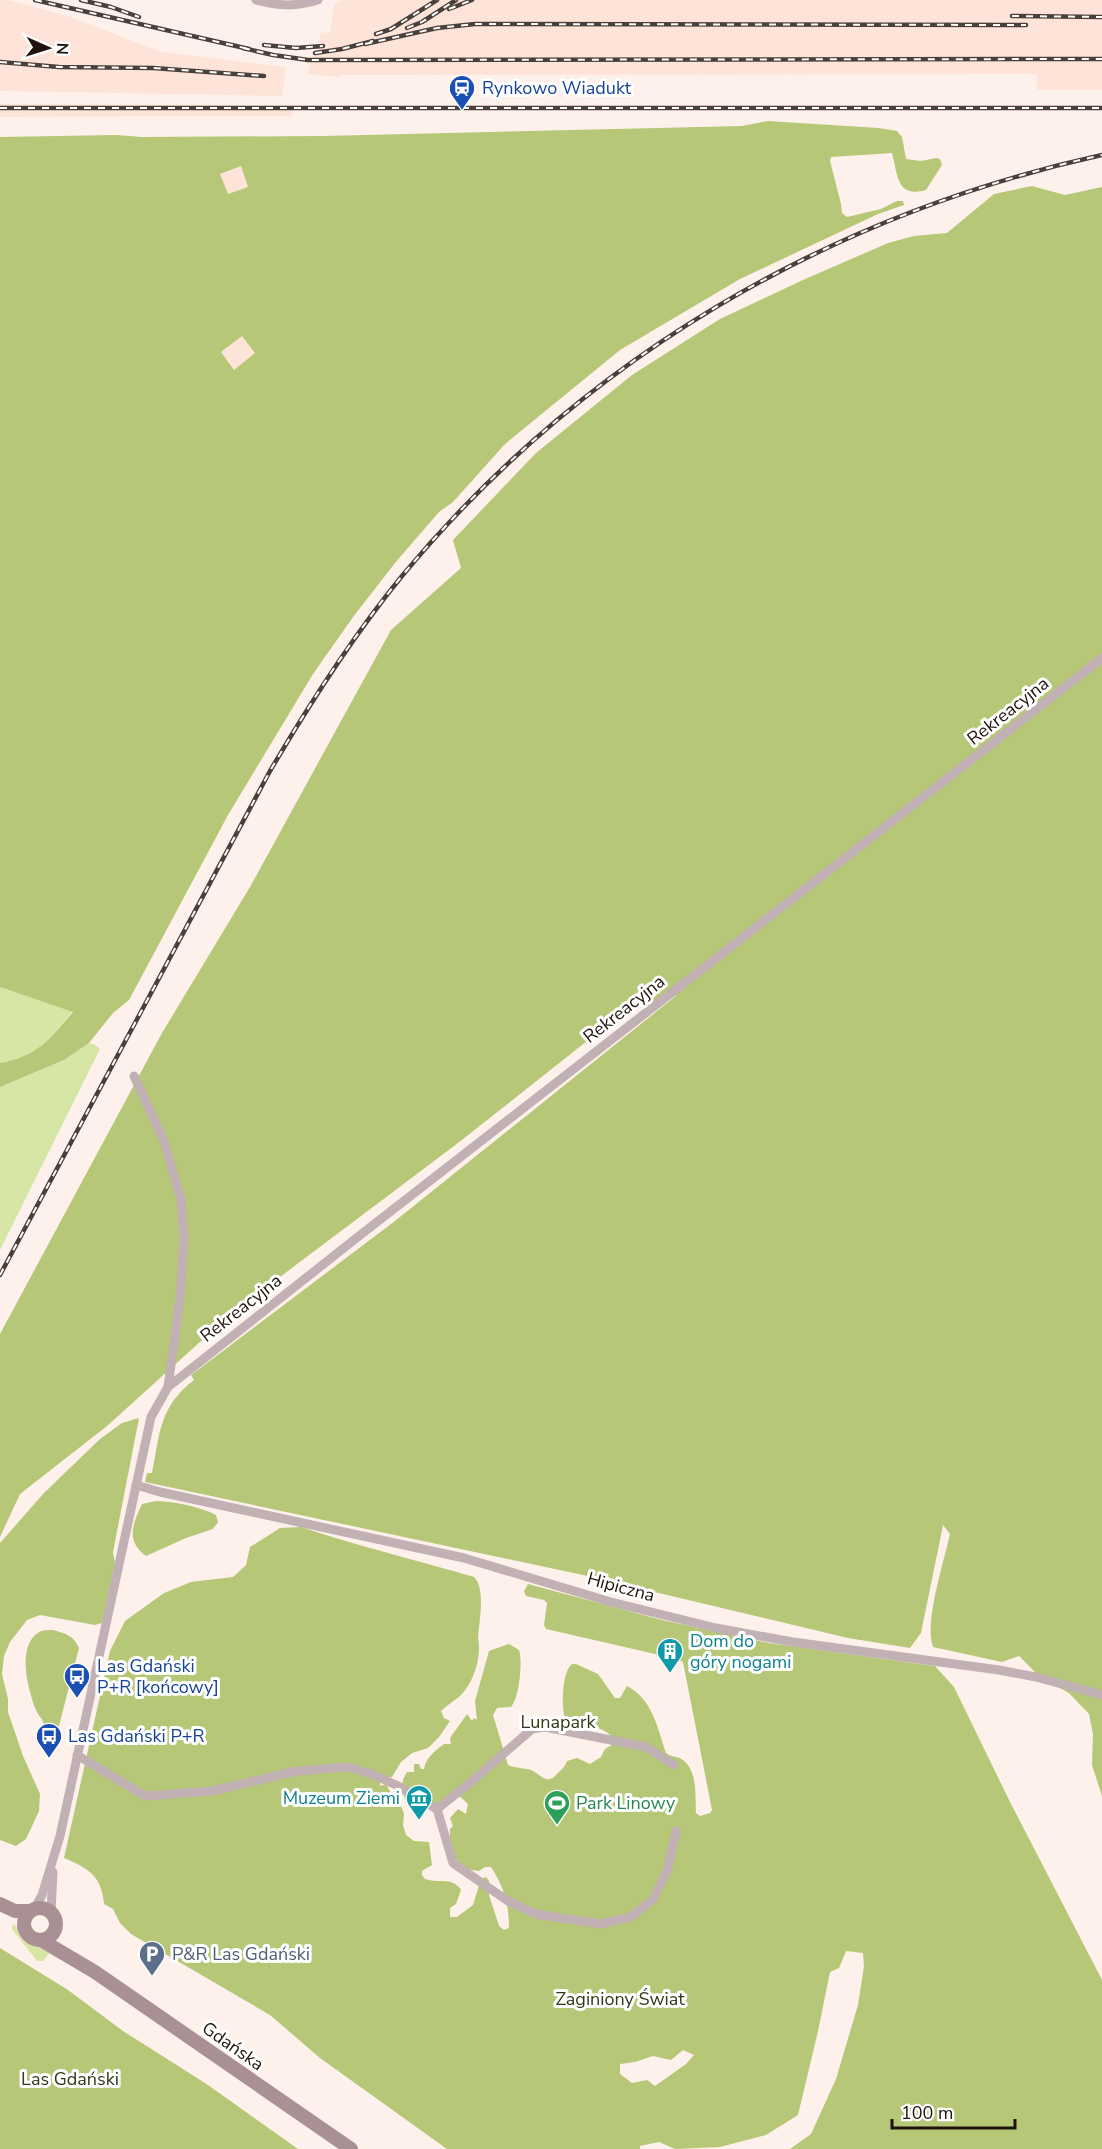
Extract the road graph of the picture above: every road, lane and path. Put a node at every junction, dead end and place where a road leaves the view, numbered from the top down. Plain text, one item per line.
1 (256, 0) edge
2 (318, 0) edge
3 (1102, 658) edge
4 (134, 1076) dead end
5 (168, 1387) junction
6 (136, 1485) junction
7 (1102, 1695) edge
8 (77, 1755) junction
9 (674, 1765) dead end
10 (437, 1809) junction
11 (676, 1831) dead end
12 (53, 1863) junction
13 (0, 1904) edge
14 (32, 1910) junction
15 (0, 1911) edge
16 (51, 1912) junction
17 (24, 1928) junction
18 (55, 1929) junction
19 (41, 1940) junction
20 (95, 1972) junction
21 (351, 2149) edge

1 - 2 street
3 - 5 street, Rekreacyjna
4 - 5 street, Rekreacyjna
5 - 6 street, Rekreacyjna
6 - 7 street, Hipiczna
6 - 8 street, Rekreacyjna
8 - 10 street
8 - 12 street, Rekreacyjna
9 - 10 street
10 - 11 street
12 - 14 street, Rekreacyjna
12 - 16 street, Rekreacyjna
13 - 14 main road
14 - 16 main road
14 - 17 main road
15 - 17 main road
16 - 18 main road
17 - 19 main road
18 - 19 main road
18 - 20 main road, Gdańska
19 - 20 main road, Gdańska
20 - 21 main road, Gdańska

